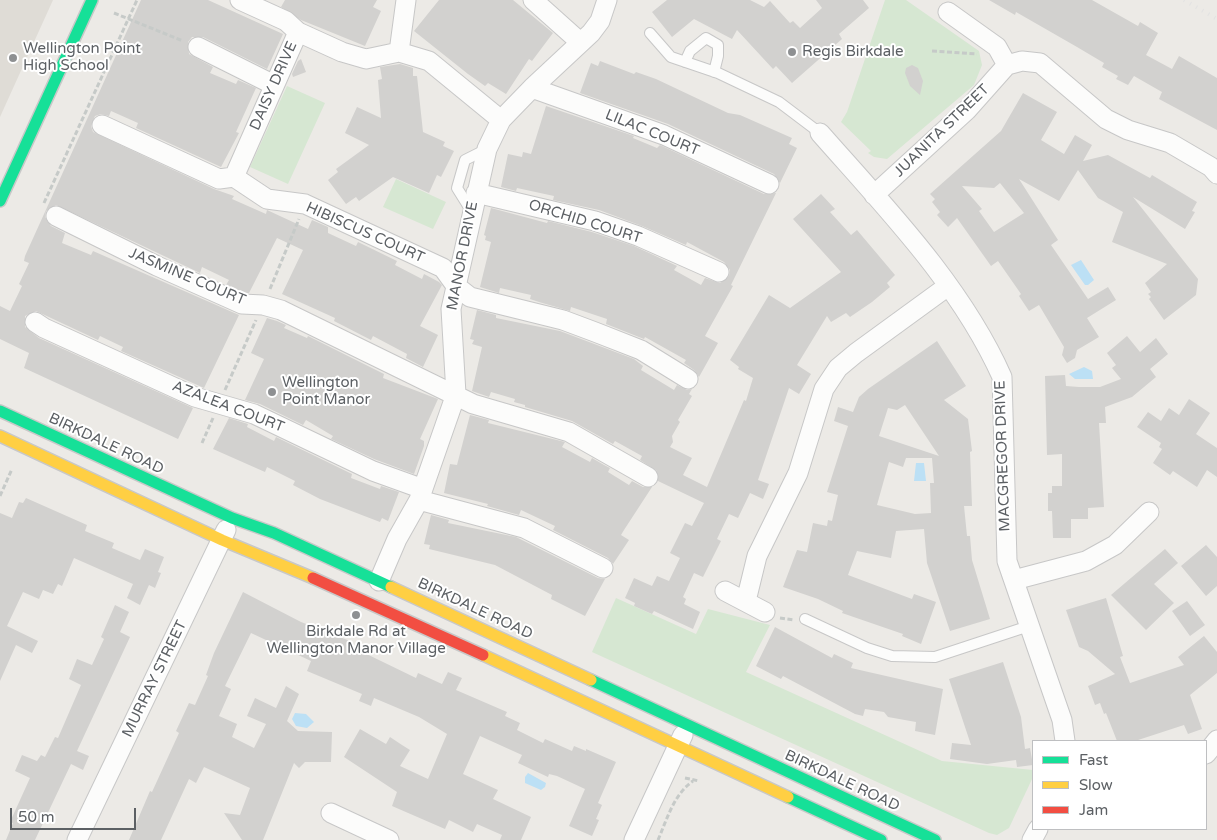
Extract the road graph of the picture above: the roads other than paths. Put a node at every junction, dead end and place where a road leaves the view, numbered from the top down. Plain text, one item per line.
1 (92, 0) edge
2 (240, 0) edge
3 (406, 0) edge
4 (533, 0) edge
5 (607, 0) edge
6 (948, 12) dead end
7 (298, 32) junction
8 (650, 33) dead end
9 (580, 42) junction
10 (198, 47) road end
11 (399, 52) junction
12 (685, 62) junction
13 (1007, 65) junction
14 (714, 72) junction
15 (274, 85) junction
16 (532, 88) junction
17 (501, 120) junction
18 (102, 125) dead end
19 (820, 133) joint
20 (487, 149) junction
21 (1217, 174) edge
22 (234, 177) junction
23 (769, 184) dead end
24 (476, 192) junction
25 (874, 195) junction
26 (0, 200) edge
27 (472, 212) junction
28 (56, 216) road end
29 (719, 272) dead end
30 (456, 286) junction
31 (948, 286) junction
32 (35, 322) dead end
33 (688, 379) dead end
34 (456, 394) junction
35 (0, 411) edge
36 (2, 442) edge
37 (648, 477) dead end
38 (421, 495) junction
39 (1150, 512) dead end
40 (232, 518) junction
41 (222, 540) junction
42 (603, 568) dead end
43 (1014, 580) junction
44 (379, 581) junction
45 (725, 591) dead end
46 (746, 601) junction
47 (765, 612) road end
48 (805, 618) road end
49 (1029, 626) junction
50 (687, 726) junction
51 (1065, 740) edge
52 (1217, 740) edge
53 (677, 747) junction
54 (1207, 753) edge
55 (330, 813) dead end
56 (77, 840) edge
57 (389, 840) edge
58 (634, 840) edge
59 (881, 840) edge
60 (935, 840) edge

1 - 26 main road
2 - 7 street
3 - 11 street
4 - 9 street
5 - 9 street, MANOR DRIVE
6 - 13 street
7 - 11 street, DAISY DRIVE
7 - 15 street, DAISY DRIVE
8 - 12 lane
9 - 16 street, MANOR DRIVE
10 - 15 street
11 - 17 street
12 - 14 lane
12 - 14 lane
13 - 21 street
13 - 25 street, JUANITA STREET
14 - 19 lane
15 - 22 street, DAISY DRIVE
16 - 17 street, MANOR DRIVE
16 - 23 street, LILAC COURT
17 - 20 street, MANOR DRIVE
18 - 22 street, HIBISCUS COURT
19 - 25 street, MACGREGOR DRIVE
20 - 24 street, MANOR DRIVE
20 - 27 lane
22 - 30 street, HIBISCUS COURT
24 - 27 street, MANOR DRIVE
24 - 29 street, ORCHID COURT
25 - 31 street, MACGREGOR DRIVE
27 - 30 street, MANOR DRIVE
28 - 34 street, JASMINE COURT
30 - 33 street, HIBISCUS COURT
30 - 34 street, MANOR DRIVE
31 - 43 street, MACGREGOR DRIVE
31 - 46 street
32 - 38 street, AZALEA COURT
34 - 37 street, JASMINE COURT
34 - 38 street, MANOR DRIVE
35 - 40 main road, BIRKDALE ROAD
36 - 41 main road
38 - 42 street, AZALEA COURT
38 - 44 street, MANOR DRIVE
39 - 43 street
40 - 41 street, MURRAY STREET
40 - 44 main road, BIRKDALE ROAD
41 - 53 main road
41 - 56 street, MURRAY STREET
43 - 49 street, MACGREGOR DRIVE
44 - 50 main road, BIRKDALE ROAD
45 - 46 street
46 - 47 street
48 - 49 lane
49 - 51 street, MACGREGOR DRIVE
50 - 53 street
50 - 60 main road, BIRKDALE ROAD
52 - 54 street
53 - 58 street
53 - 59 main road
55 - 57 street

